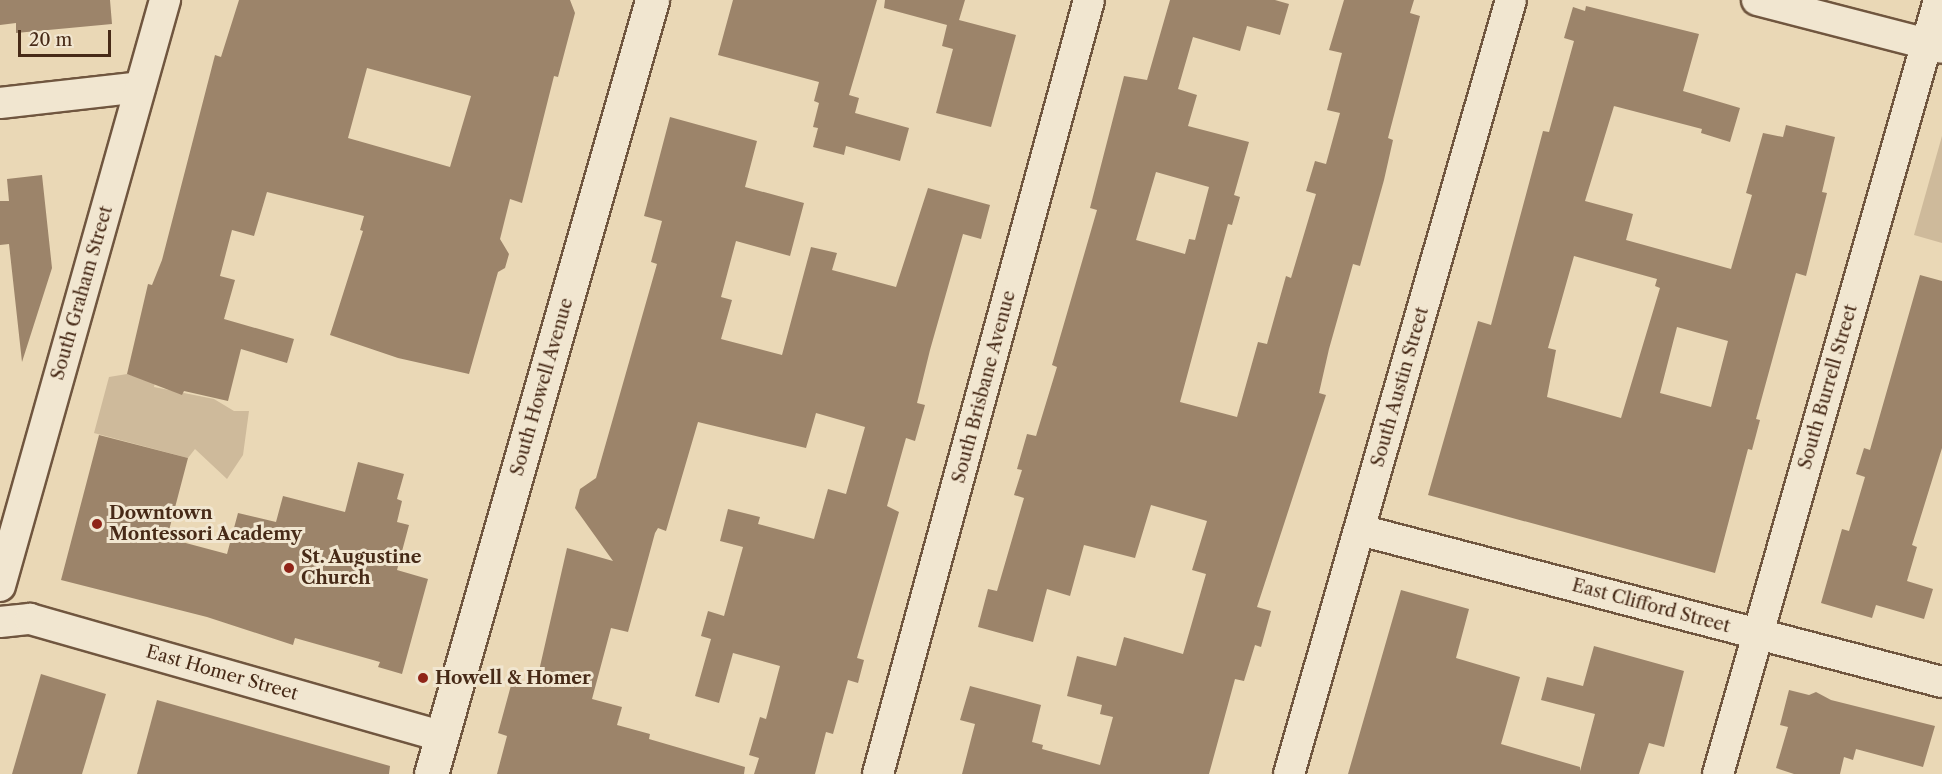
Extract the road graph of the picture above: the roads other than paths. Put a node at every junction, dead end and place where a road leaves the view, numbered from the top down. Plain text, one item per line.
1 (165, 0) edge
2 (652, 0) edge
3 (1089, 0) edge
4 (1511, 0) edge
5 (1757, 0) edge
6 (1939, 0) edge
7 (1934, 46) edge
8 (140, 87) junction
9 (0, 103) edge
10 (1360, 530) junction
11 (0, 586) edge
12 (0, 622) edge
13 (1757, 634) junction
14 (1942, 682) edge
15 (442, 736) junction
16 (431, 774) edge
17 (878, 774) edge
18 (1289, 774) edge
19 (1718, 774) edge

1 - 8 street, South Graham Street
2 - 15 street, South Howell Avenue
3 - 17 street, South Brisbane Avenue
4 - 10 street, South Austin Street
5 - 7 street
6 - 7 street, South Burrell Street
7 - 13 street, South Burrell Street
8 - 9 street
8 - 11 street, South Graham Street
10 - 13 street, East Clifford Street
10 - 18 street, South Austin Street
12 - 15 street, East Homer Street
13 - 14 street, East Clifford Street
13 - 19 street, South Burrell Street
15 - 16 street, South Howell Avenue

